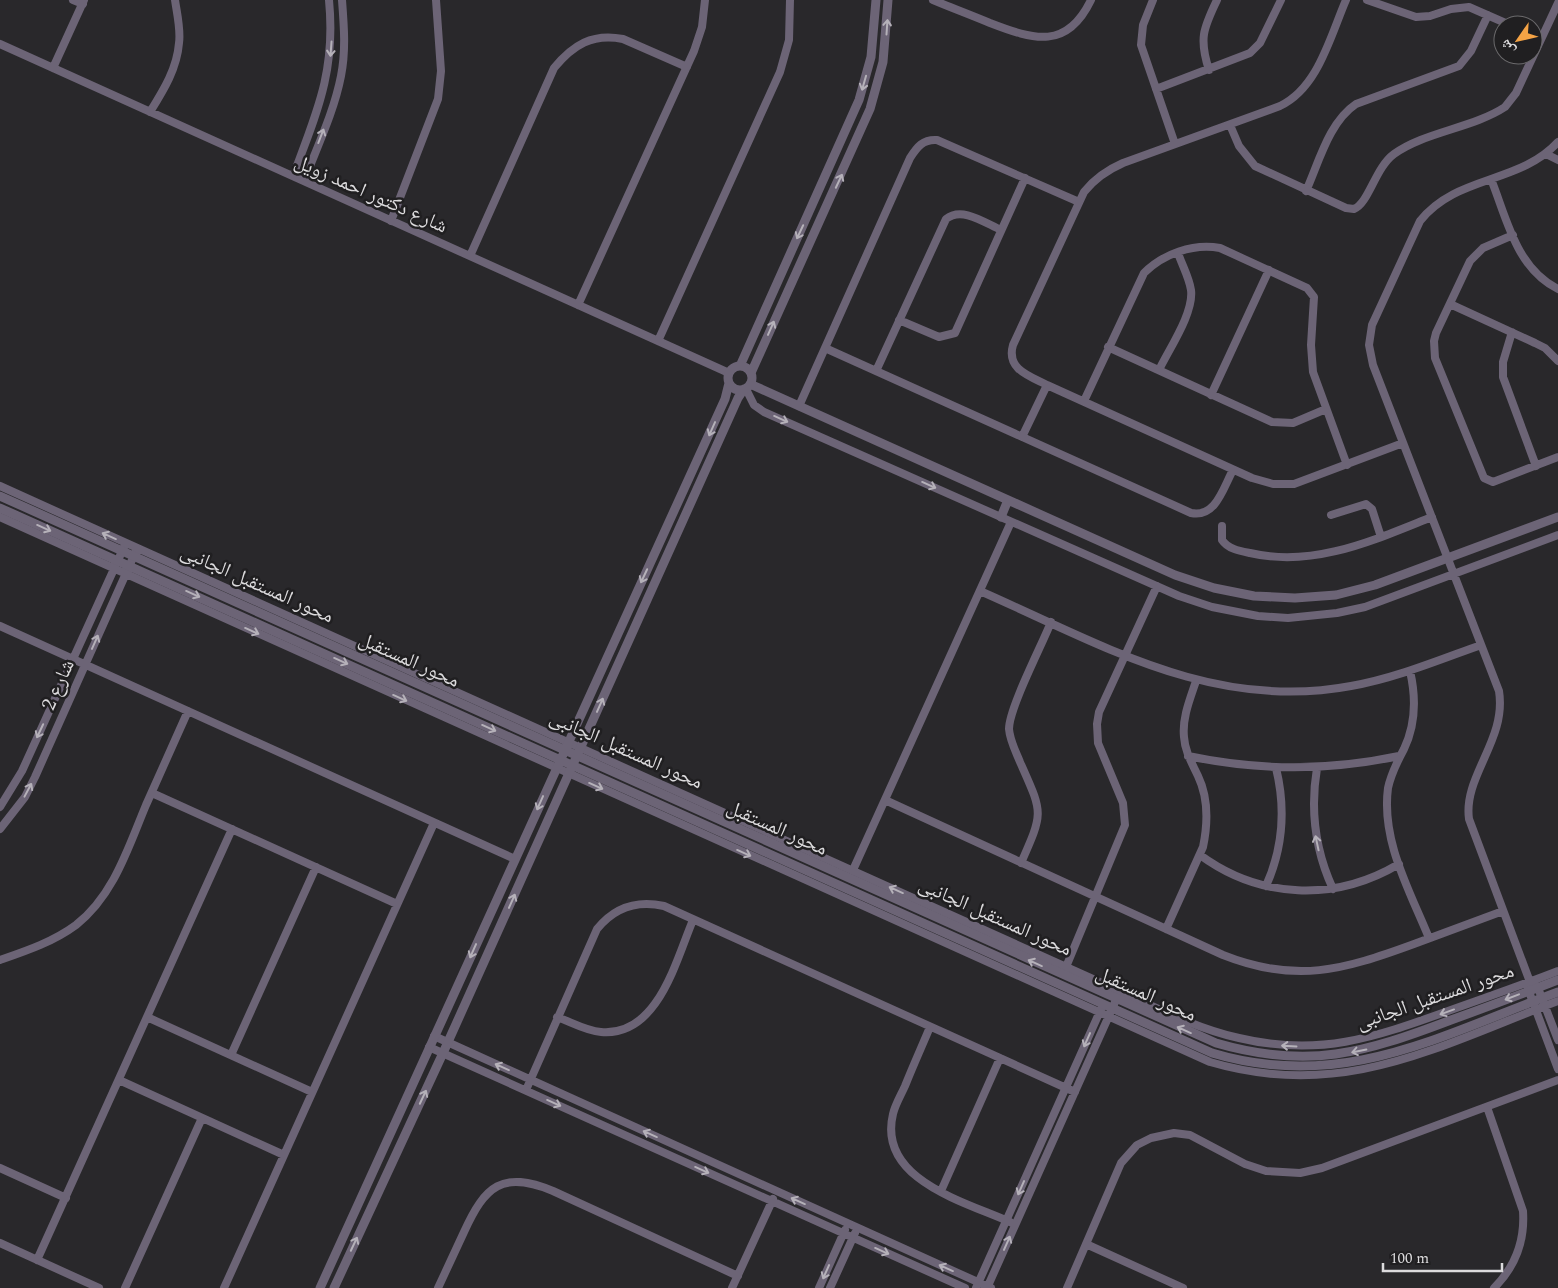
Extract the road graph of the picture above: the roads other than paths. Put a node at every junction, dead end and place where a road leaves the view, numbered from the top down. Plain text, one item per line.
1 (73, 0) edge
2 (175, 0) edge
3 (329, 0) edge
4 (342, 0) edge
5 (436, 0) edge
6 (705, 0) edge
7 (790, 0) edge
8 (876, 0) edge
9 (888, 0) edge
10 (933, 0) edge
11 (1091, 0) edge
12 (1153, 0) edge
13 (1217, 0) edge
14 (1281, 0) edge
15 (1346, 0) edge
16 (1367, 0) edge
17 (83, 2) edge
18 (1558, 3) edge
19 (1488, 15) junction
20 (1493, 17) edge
21 (1543, 28) edge
22 (0, 44) edge
23 (1527, 65) edge
24 (687, 67) junction
25 (53, 68) junction
26 (1209, 70) junction
27 (1156, 89) junction
28 (150, 112) junction
29 (1230, 125) junction
30 (1558, 142) edge
31 (1174, 144) junction
32 (1546, 154) junction
33 (1558, 160) edge
34 (293, 176) junction
35 (1025, 178) junction
36 (1491, 179) junction
37 (304, 181) junction
38 (1306, 191) junction
39 (1079, 202) junction
40 (391, 221) junction
41 (1002, 230) junction
42 (1513, 235) junction
43 (1178, 253) junction
44 (470, 256) junction
45 (1269, 270) junction
46 (1558, 289) edge
47 (1450, 304) junction
48 (578, 305) junction
49 (899, 320) junction
50 (1512, 332) junction
51 (658, 341) junction
52 (1108, 347) junction
53 (825, 348) junction
54 (1558, 361) edge
55 (740, 366) junction
56 (1158, 370) junction
57 (876, 371) junction
58 (729, 373) junction
59 (750, 373) junction
60 (729, 383) junction
61 (1047, 385) junction
62 (747, 387) junction
63 (1211, 395) junction
64 (1084, 401) junction
65 (799, 406) junction
66 (1326, 410) junction
67 (1022, 437) junction
68 (1403, 443) junction
69 (1558, 457) edge
70 (1347, 465) junction
71 (1536, 466) junction
72 (1233, 470) junction
73 (691, 475) junction
74 (702, 480) junction
75 (0, 486) edge
76 (0, 496) edge
77 (1008, 500) junction
78 (0, 508) edge
79 (1332, 515) dead end
80 (0, 517) edge
81 (1001, 517) junction
82 (1432, 517) junction
83 (1558, 517) edge
84 (1011, 522) junction
85 (1222, 526) dead end
86 (1558, 535) edge
87 (1381, 537) junction
88 (124, 547) junction
89 (136, 552) junction
90 (1448, 558) junction
91 (116, 565) junction
92 (128, 570) junction
93 (1454, 573) junction
94 (1157, 586) junction
95 (980, 590) junction
96 (1051, 622) junction
97 (0, 626) edge
98 (1482, 645) junction
99 (1125, 655) junction
100 (73, 659) junction
101 (86, 664) junction
102 (1410, 671) junction
103 (1196, 681) junction
104 (188, 711) junction
105 (566, 746) junction
106 (581, 747) junction
107 (577, 756) junction
108 (1188, 756) junction
109 (1400, 756) junction
110 (558, 764) junction
111 (1276, 768) junction
112 (1317, 768) junction
113 (571, 770) junction
114 (152, 793) junction
115 (885, 800) junction
116 (0, 807) edge
117 (434, 822) junction
118 (0, 829) edge
119 (232, 829) junction
120 (1200, 855) junction
121 (515, 859) junction
122 (1021, 863) junction
123 (1399, 864) junction
124 (316, 867) junction
125 (853, 870) junction
126 (1266, 886) junction
127 (1332, 889) junction
128 (1096, 897) junction
129 (398, 904) junction
130 (1503, 910) junction
131 (693, 920) junction
132 (1166, 929) junction
133 (1429, 938) junction
134 (0, 960) edge
135 (1066, 967) junction
136 (1558, 971) edge
137 (1558, 980) edge
138 (1094, 984) junction
139 (1530, 986) junction
140 (1538, 988) junction
141 (1558, 992) edge
142 (1107, 996) junction
143 (1116, 1000) junction
144 (1558, 1001) edge
145 (1544, 1002) junction
146 (1534, 1005) junction
147 (1100, 1009) junction
148 (1110, 1013) junction
149 (148, 1016) junction
150 (558, 1017) junction
151 (930, 1027) junction
152 (434, 1036) junction
153 (1558, 1040) edge
154 (448, 1042) junction
155 (429, 1046) junction
156 (443, 1053) junction
157 (231, 1054) junction
158 (1000, 1058) junction
159 (1558, 1069) edge
160 (119, 1080) junction
161 (530, 1080) junction
162 (1558, 1080) edge
163 (1066, 1088) junction
164 (526, 1090) junction
165 (312, 1092) junction
166 (1075, 1092) junction
167 (1487, 1106) junction
168 (202, 1118) junction
169 (284, 1155) junction
170 (0, 1168) edge
171 (776, 1191) junction
172 (941, 1191) junction
173 (66, 1198) junction
174 (772, 1201) junction
175 (1006, 1221) junction
176 (848, 1223) junction
177 (1015, 1225) junction
178 (857, 1228) junction
179 (843, 1233) junction
180 (853, 1238) junction
181 (0, 1243) edge
182 (1086, 1244) junction
183 (38, 1260) junction
184 (738, 1276) junction
185 (977, 1285) edge
186 (99, 1288) edge
187 (125, 1288) edge
188 (224, 1288) edge
189 (320, 1288) edge
190 (334, 1288) edge
191 (438, 1288) edge
192 (732, 1288) edge
193 (819, 1288) edge
194 (830, 1288) edge
195 (965, 1288) edge
196 (989, 1288) edge
197 (1067, 1288) edge
198 (1183, 1288) edge
199 (1494, 1288) edge

1 - 17 street
2 - 28 street
3 -> 34 street
37 -> 4 street
5 - 40 street
6 - 24 street
7 - 51 street
8 -> 55 street
59 -> 9 street
10 - 11 street
12 - 27 street
13 - 26 street
14 - 26 street
15 - 29 street
16 - 19 street
17 - 25 street
18 - 21 street
19 - 20 street
19 - 38 street
22 - 25 street, شارع دكتور احمد زويل
23 - 38 street
24 - 44 street
24 - 48 street
25 - 28 street, شارع دكتور احمد زويل
26 - 27 street
27 - 31 street
28 - 34 street, شارع دكتور احمد زويل
29 - 31 street
29 - 38 street
30 - 32 street
31 - 39 street
32 - 33 street
32 - 36 street
34 - 37 street, شارع دكتور احمد زويل
35 - 39 street
35 - 41 street
35 - 53 street
36 - 42 street
36 - 68 street
37 - 40 street, شارع دكتور احمد زويل
39 - 61 street
40 - 44 street, شارع دكتور احمد زويل
41 - 49 street
41 - 49 street
42 - 46 street
42 - 47 street
43 - 45 street
43 - 52 street
43 - 56 street
44 - 48 street, شارع دكتور احمد زويل
45 - 63 street
45 - 66 street
47 - 50 street
47 - 71 street
48 - 51 street, شارع دكتور احمد زويل
49 - 57 street
50 - 54 street
50 - 71 street
51 - 58 street, شارع دكتور احمد زويل
52 - 56 street
52 - 64 street
53 - 57 street
53 - 65 street
55 - 58 street
55 - 59 street
56 - 63 street
57 - 67 street
58 - 60 street
59 - 62 street
60 - 62 street
60 -> 73 street
61 - 64 street
61 - 67 street
62 - 65 street
62 - 74 street
62 -> 81 street
63 - 66 street
64 - 72 street
65 - 77 street
66 - 70 street
67 - 72 street
68 - 70 street
68 - 82 street
69 - 71 street
70 - 72 street
73 - 74 street
73 -> 105 street
106 -> 74 street
88 -> 75 street
76 - 88 street, محور المستقبل
77 - 81 street
77 - 90 street
78 -> 91 street, محور المستقبل
79 - 87 street
80 - 91 street
81 - 84 street
82 - 87 street
82 - 90 street
83 - 90 street
84 - 94 street
84 - 95 street
85 - 87 street
86 - 93 street
88 - 89 street, محور المستقبل
88 - 91 street, شارع 2
89 - 92 street, شارع 2
89 - 105 street, محور المستقبل
90 - 93 street
91 - 92 street, محور المستقبل
91 - 100 street, شارع 2
101 -> 92 street, شارع 2
92 -> 110 street, محور المستقبل
93 - 94 street
93 - 98 street
94 - 99 street
95 - 96 street
95 - 115 street
96 - 99 street
96 - 122 street
97 - 100 street
98 - 102 street
98 - 130 street
99 - 103 street
99 - 128 street
100 - 101 street
100 -> 116 street, شارع 2
101 - 104 street
118 -> 101 street, شارع 2
102 - 103 street
102 - 109 street
103 - 108 street
104 - 114 street
104 - 117 street
105 - 106 street, محور المستقبل الجانبى
105 - 107 street, محور المستقبل
105 - 110 street
106 - 107 street
106 - 125 street, محور المستقبل الجانبى
107 - 113 street
138 -> 107 street, محور المستقبل
108 - 111 street
108 - 120 street
109 - 112 street
109 - 123 street
110 - 113 street, محور المستقبل
110 -> 121 street
111 - 112 street
111 - 126 street
127 -> 112 street
113 -> 147 street, محور المستقبل
154 -> 113 street
114 - 119 street
114 - 134 street
115 - 122 street
115 - 125 street
117 - 121 street
117 - 129 street
119 - 124 street
119 - 149 street
120 - 126 street
120 - 132 street
121 -> 152 street
122 - 128 street
123 - 127 street
123 - 133 street
124 - 129 street
124 - 157 street
135 -> 125 street, محور المستقبل الجانبى
126 - 127 street
128 - 132 street
128 - 135 street
129 - 165 street
130 - 133 street
130 - 139 street
131 - 150 street
131 - 150 street
131 - 151 street
132 - 133 street
135 - 138 street, محور المستقبل الجانبى
136 - 139 street, محور المستقبل الجانبى
137 - 140 street, محور المستقبل
139 -> 138 street, محور المستقبل الجانبى
138 - 142 street, محور المستقبل
139 - 140 street, محور المستقبل
139 -> 143 street, محور المستقبل
139 - 146 street
140 - 145 street
141 - 145 street, محور المستقبل
142 - 143 street, محور المستقبل
142 - 147 street
143 - 148 street
144 - 145 street
145 - 146 street, محور المستقبل
145 - 153 street
146 - 148 street, محور المستقبل
146 - 159 street
147 - 148 street, محور المستقبل
147 -> 163 street
148 - 166 street
149 - 157 street
149 - 160 street
150 - 161 street
151 - 158 street
151 - 172 street
152 - 154 street
152 - 155 street
154 - 156 street
161 -> 154 street
155 - 156 street
155 - 189 street
156 - 164 street
190 -> 156 street
157 - 165 street
158 - 163 street
158 - 172 street
160 - 168 street
160 - 173 street
161 - 164 street
171 -> 161 street
162 - 167 street
163 - 166 street
163 -> 175 street
164 -> 174 street
165 - 169 street
166 - 177 street
167 - 182 street
167 - 199 street
168 - 169 street
168 - 187 street
169 - 188 street
170 - 173 street
171 - 174 street
176 -> 171 street
172 - 175 street
173 - 183 street
174 - 179 street
174 - 184 street
175 - 177 street
175 - 185 street
176 - 178 street
176 - 179 street
196 -> 177 street
178 - 180 street
185 -> 178 street
179 - 180 street
179 -> 193 street
180 - 194 street
180 -> 195 street
181 - 183 street
182 - 197 street
182 - 198 street
183 - 186 street
184 - 191 street
184 - 192 street
185 - 196 street

